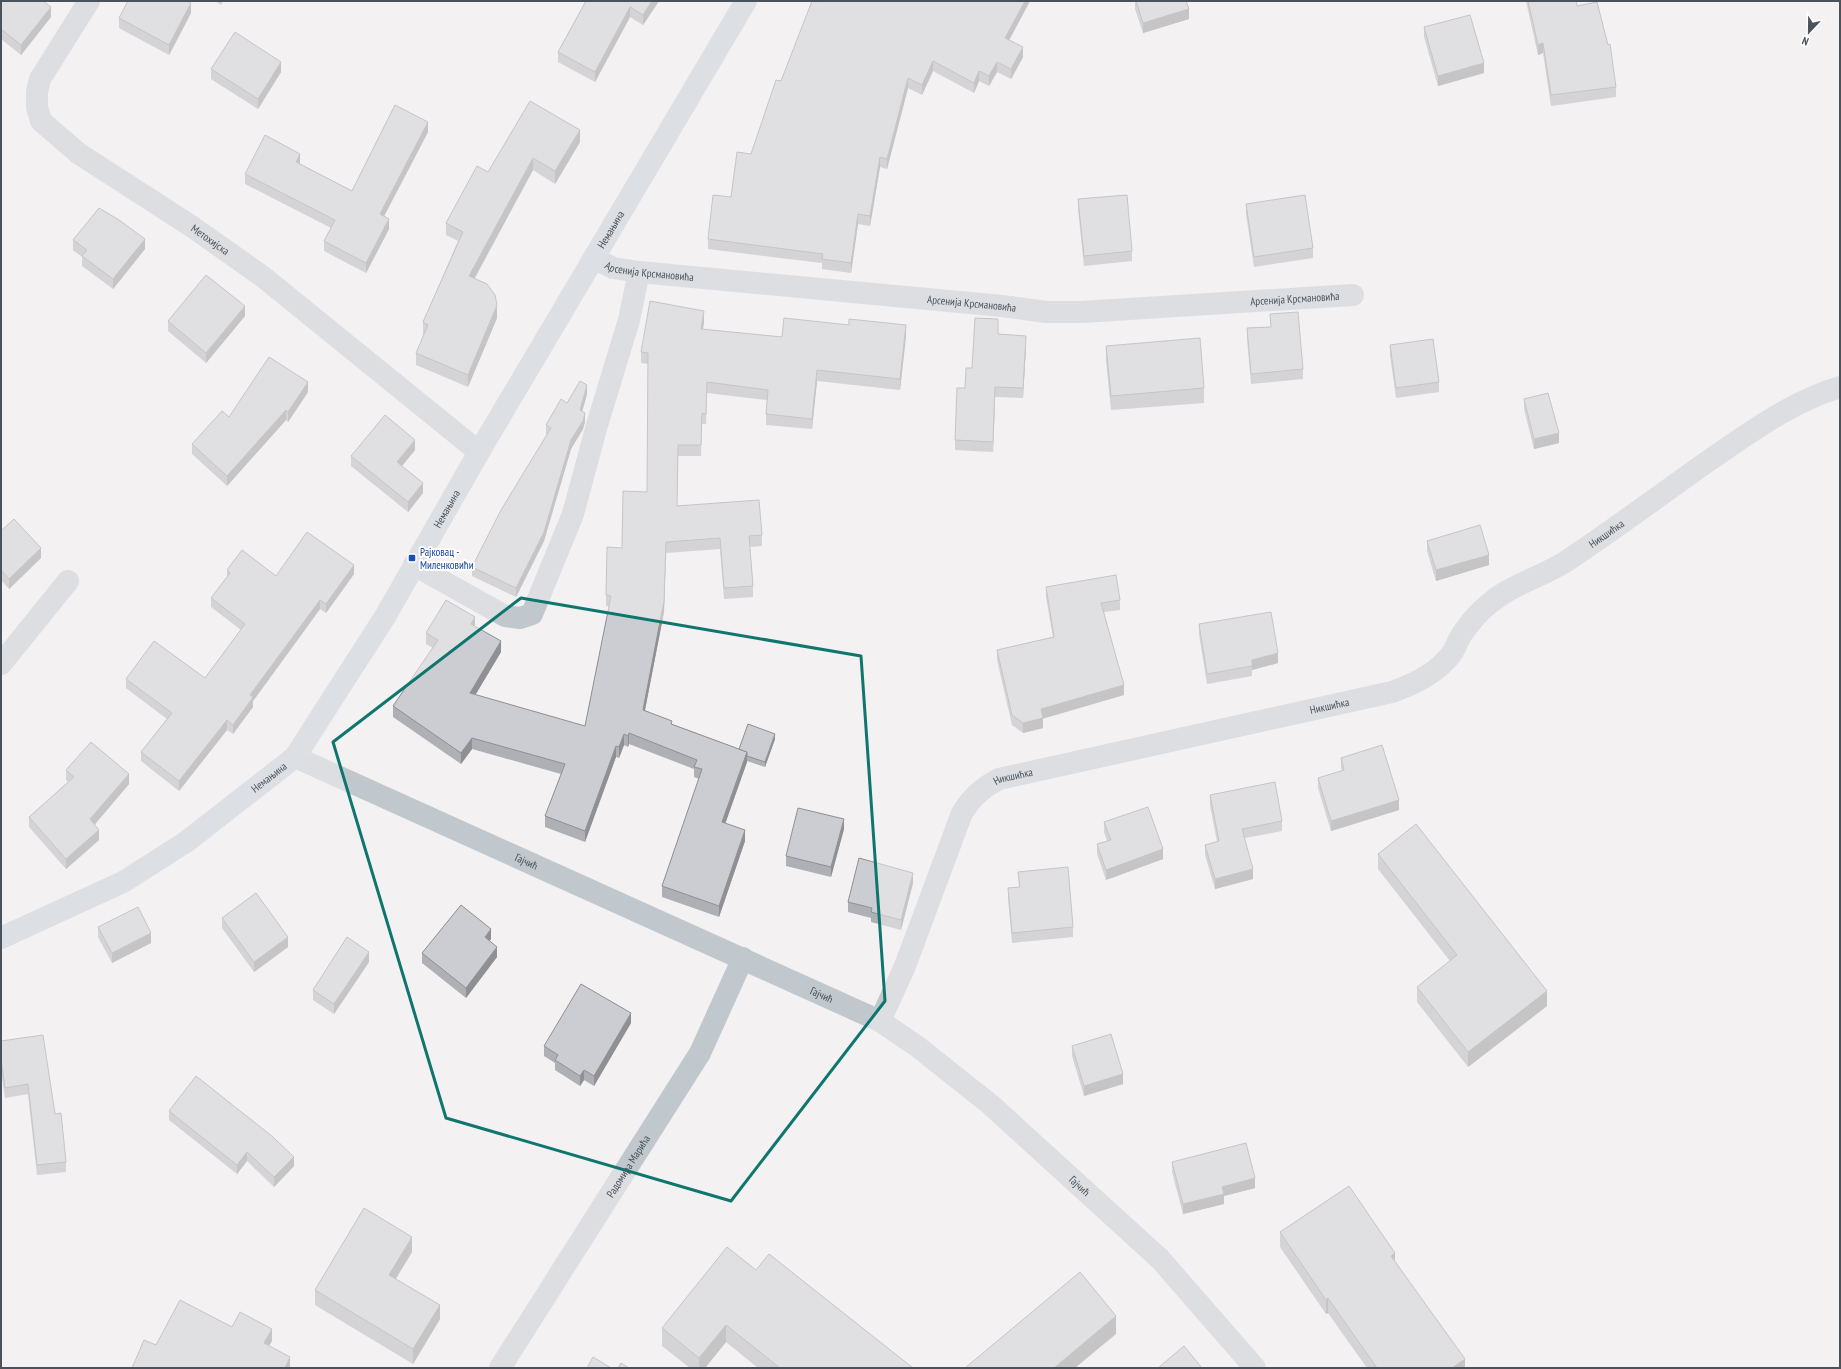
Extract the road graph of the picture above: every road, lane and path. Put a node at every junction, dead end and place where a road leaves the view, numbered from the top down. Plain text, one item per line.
1 (89, 1) edge
2 (746, 1) edge
3 (594, 258) junction
4 (638, 272) junction
5 (1353, 296) dead end
6 (1840, 387) edge
7 (479, 452) junction
8 (414, 565) junction
9 (68, 581) dead end
10 (1, 664) edge
11 (295, 758) junction
12 (1, 938) edge
13 (743, 958) junction
14 (880, 1021) junction
15 (500, 1368) edge
16 (1255, 1368) edge

1 - 7 street, Метохијска
2 - 3 street, Немањина
3 - 4 street, Арсенија Крсмановића
3 - 7 street, Немањина
4 - 5 street, Арсенија Крсмановића
4 - 8 street
6 - 14 street, Никшићка
7 - 8 street, Немањина
8 - 11 street, Немањина
9 - 10 street
11 - 12 street, Немањина
11 - 13 street, Гајчић
13 - 14 street, Гајчић
13 - 15 street, Радомира Марића
14 - 16 street, Гајчић

